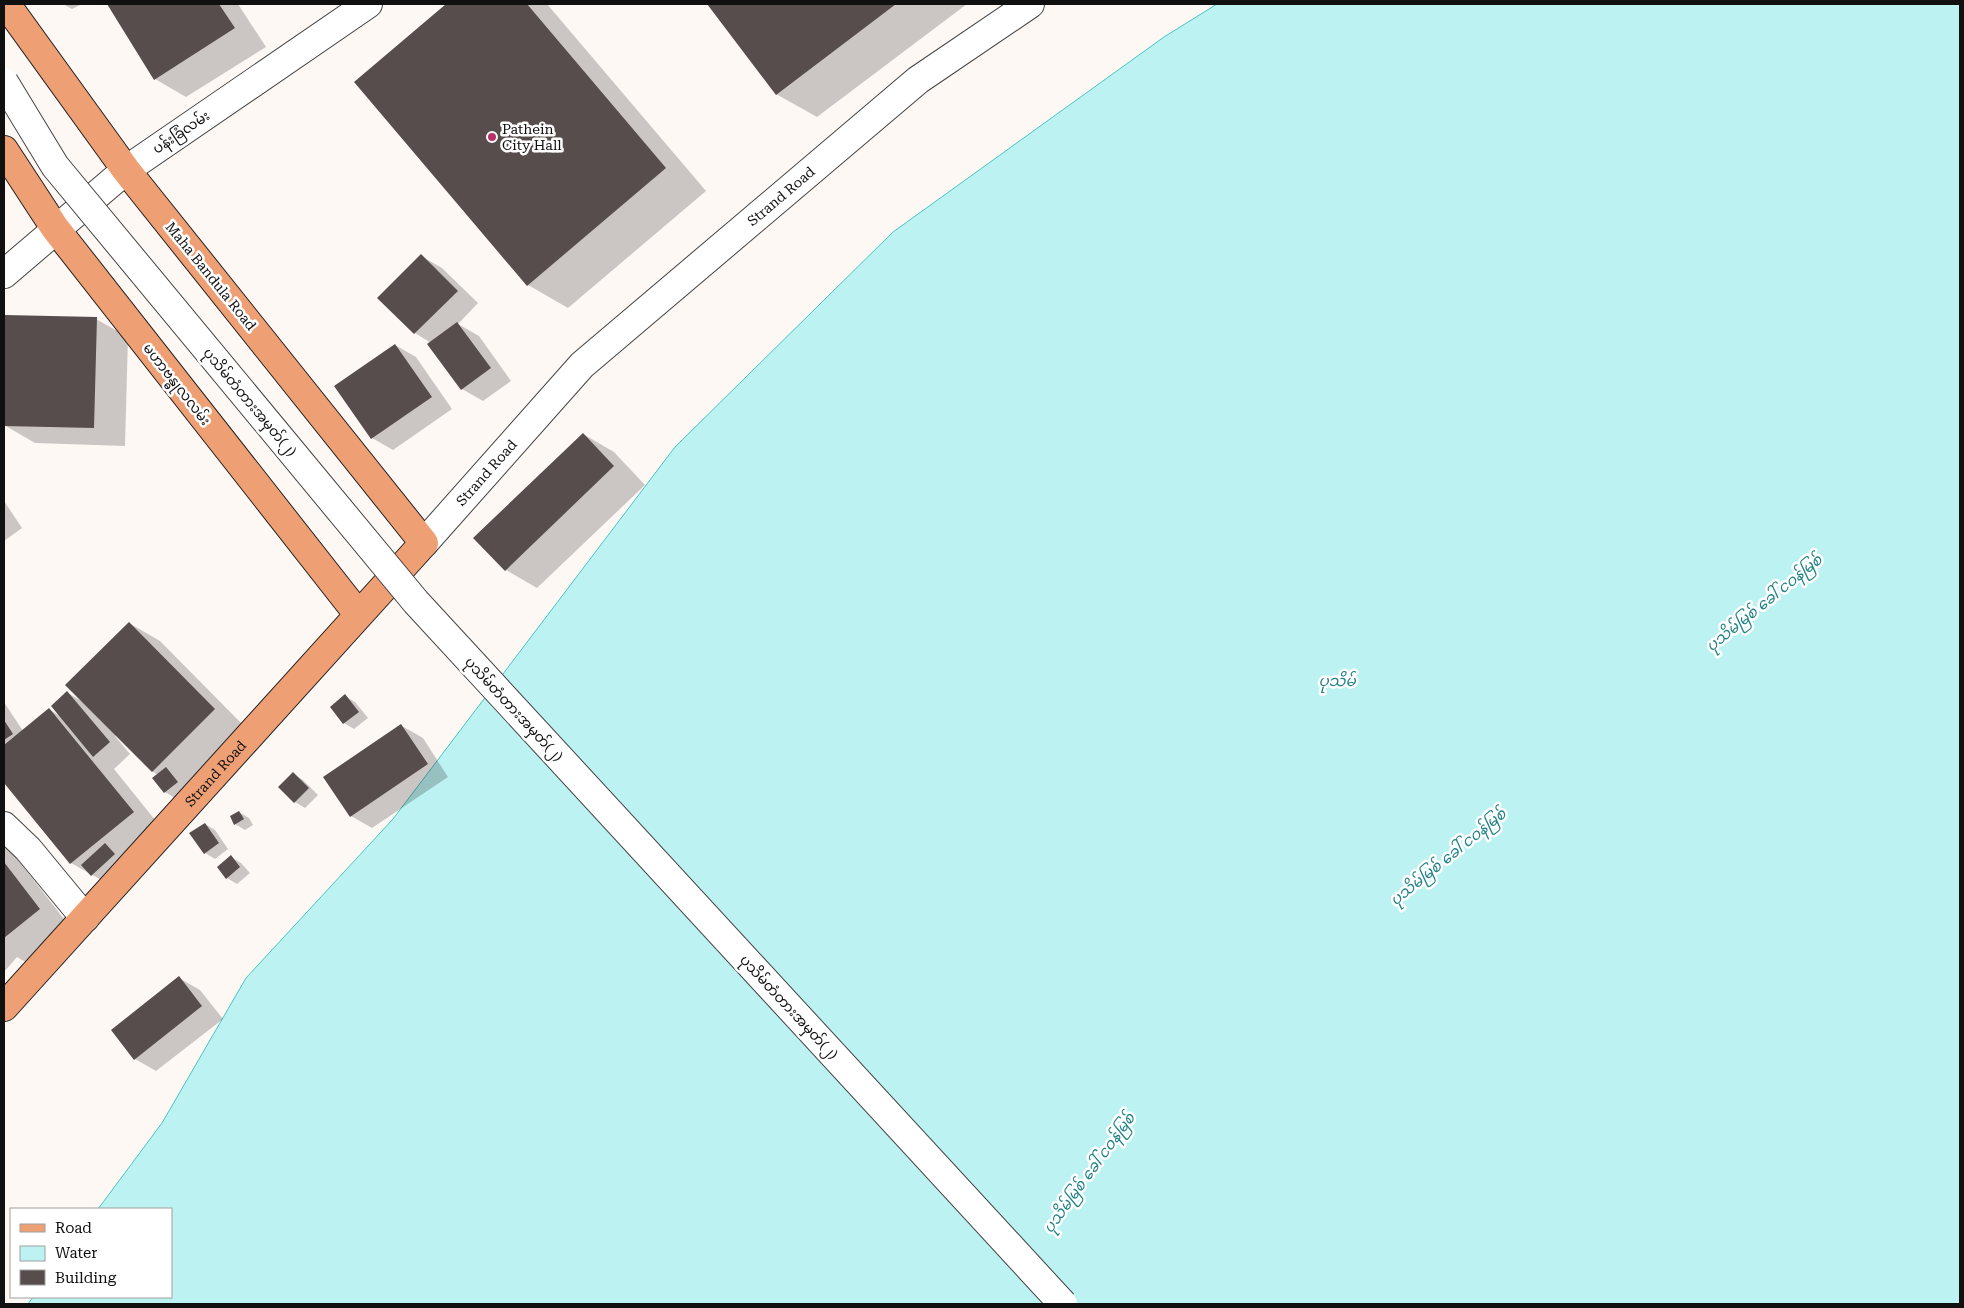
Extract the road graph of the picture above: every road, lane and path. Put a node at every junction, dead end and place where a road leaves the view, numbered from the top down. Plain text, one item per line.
1 (6, 4) edge
2 (368, 4) edge
3 (1030, 4) edge
4 (4, 82) edge
5 (4, 150) edge
6 (126, 170) junction
7 (55, 228) junction
8 (4, 274) edge
9 (424, 543) junction
10 (358, 614) junction
11 (4, 826) edge
12 (85, 918) junction
13 (4, 1007) edge
14 (1063, 1304) edge

1 - 6 main road, Maha Bandula Road
2 - 6 street, ပန်းခြံလမ်း
3 - 9 street, Strand Road
4 - 14 street, ပုသိမ်တံတားအမှတ်(၂), bridge
5 - 7 main road, မဟာဗန္ဓုလလမ်း
6 - 7 street, ပန်းခြံလမ်း
6 - 9 main road, Maha Bandula Road
7 - 8 street, ပန်းခြံလမ်း
7 - 10 main road, မဟာဗန္ဓုလလမ်း
9 - 10 main road, Strand Road
10 - 12 main road, Strand Road
11 - 12 street
12 - 13 main road, Strand Road

